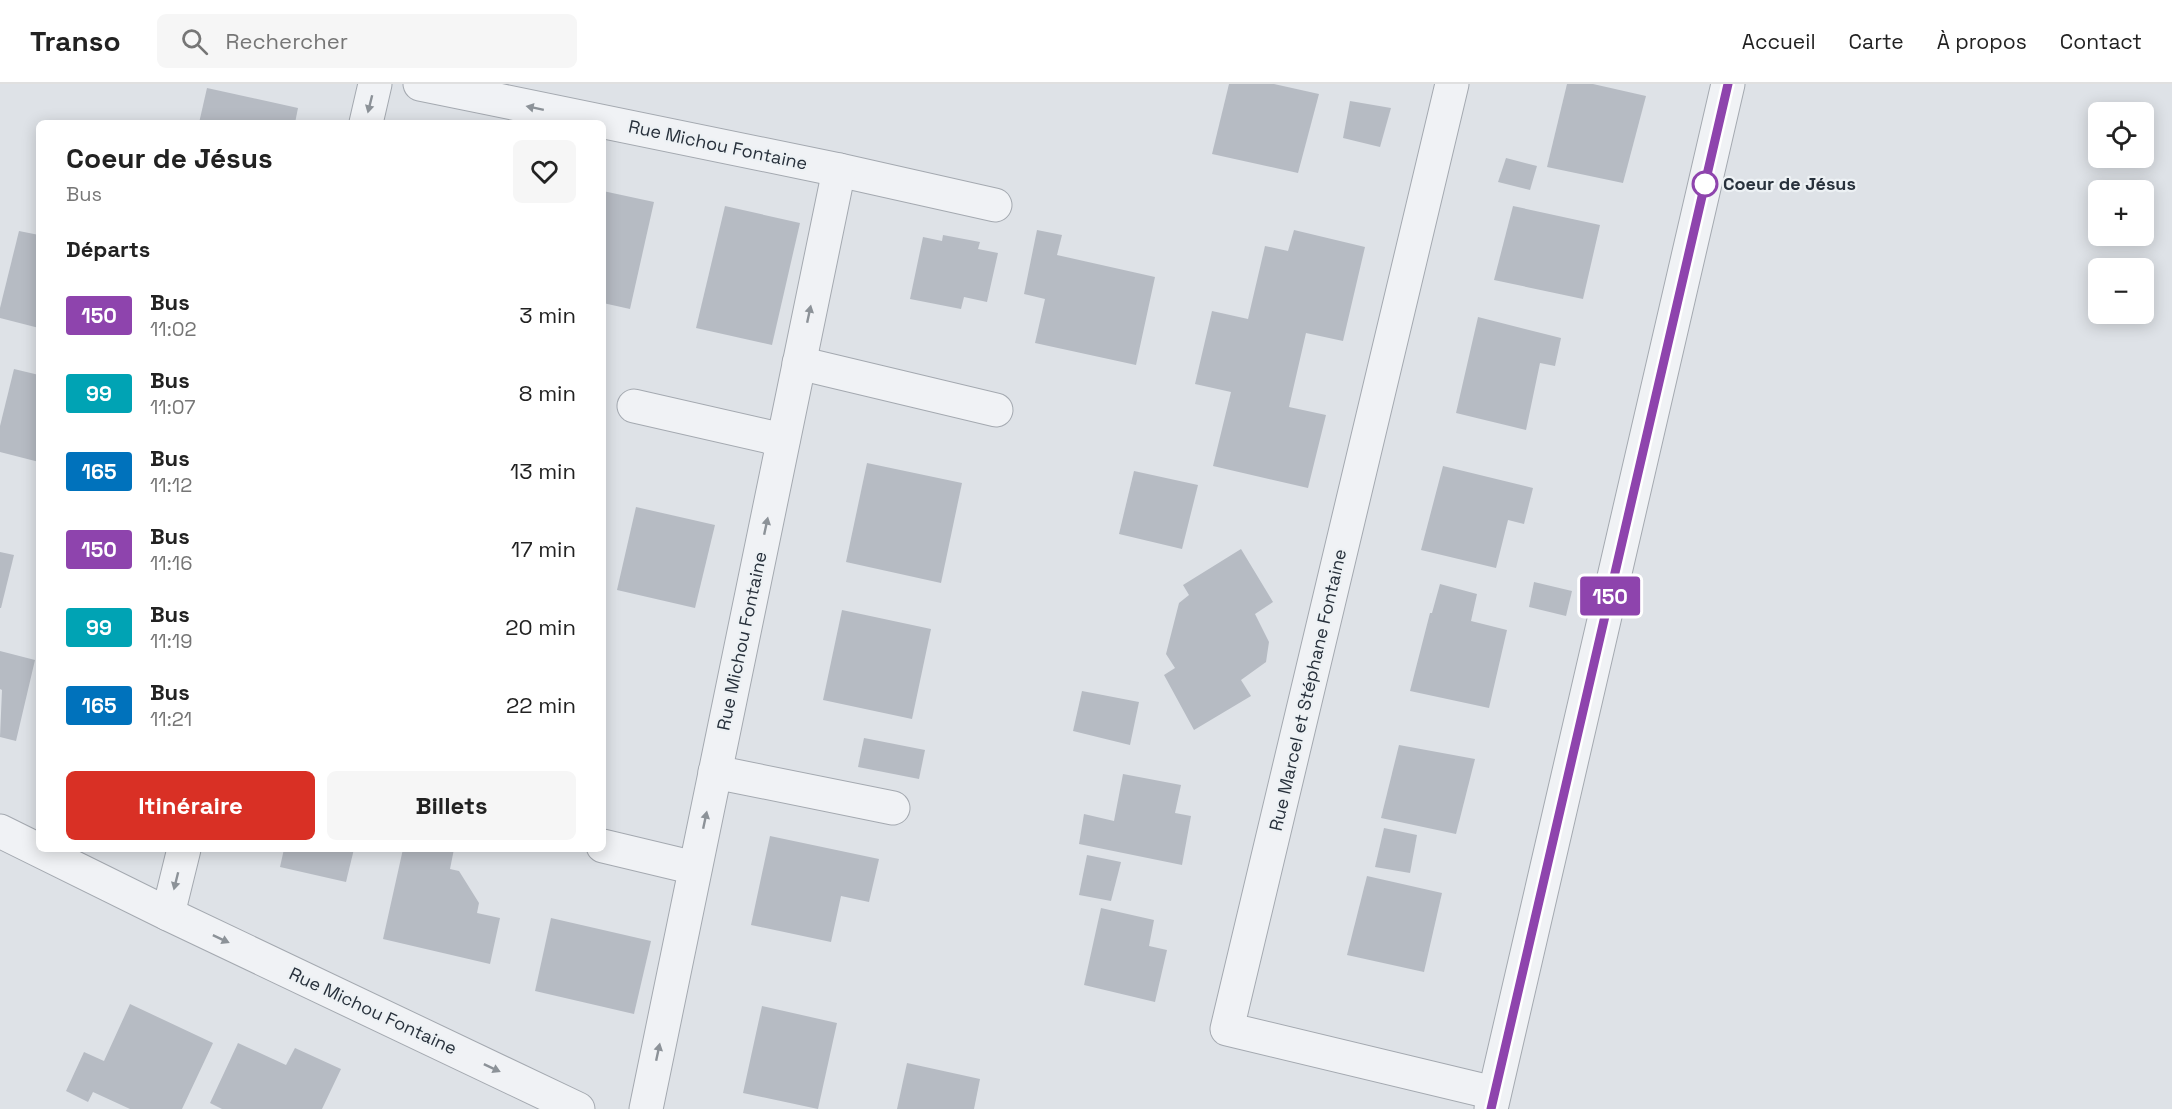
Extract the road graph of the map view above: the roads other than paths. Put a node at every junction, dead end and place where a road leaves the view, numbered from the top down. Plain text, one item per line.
1 (375, 84) edge
2 (420, 84) edge
3 (1452, 84) edge
4 (1728, 84) edge
5 (367, 120) edge
6 (595, 120) edge
7 (606, 122) edge
8 (839, 170) junction
9 (995, 205) dead end
10 (799, 363) junction
11 (634, 406) dead end
12 (996, 410) dead end
13 (783, 440) junction
14 (715, 772) junction
15 (893, 808) dead end
16 (0, 831) edge
17 (606, 847) edge
18 (36, 849) edge
19 (43, 852) edge
20 (183, 852) edge
21 (695, 868) junction
22 (168, 914) junction
23 (1493, 1101) edge
24 (578, 1109) edge
25 (646, 1109) edge

1 -> 5 street
6 -> 2 street, Rue Michou Fontaine
3 - 23 street, Rue Marcel et Stéphane Fontaine
4 - 23 street
8 -> 7 street, Rue Michou Fontaine
8 - 9 street, Rue Michou Fontaine
10 -> 8 street, Rue Michou Fontaine
10 - 12 street
10 - 13 street, Rue Michou Fontaine
11 - 13 street
14 -> 13 street, Rue Michou Fontaine
14 - 15 street
21 -> 14 street, Rue Michou Fontaine
16 - 18 street, Rue Michou Fontaine
17 - 21 street
19 - 22 street, Rue Michou Fontaine
20 -> 22 street
25 -> 21 street, Rue Michou Fontaine
22 -> 24 street, Rue Michou Fontaine

